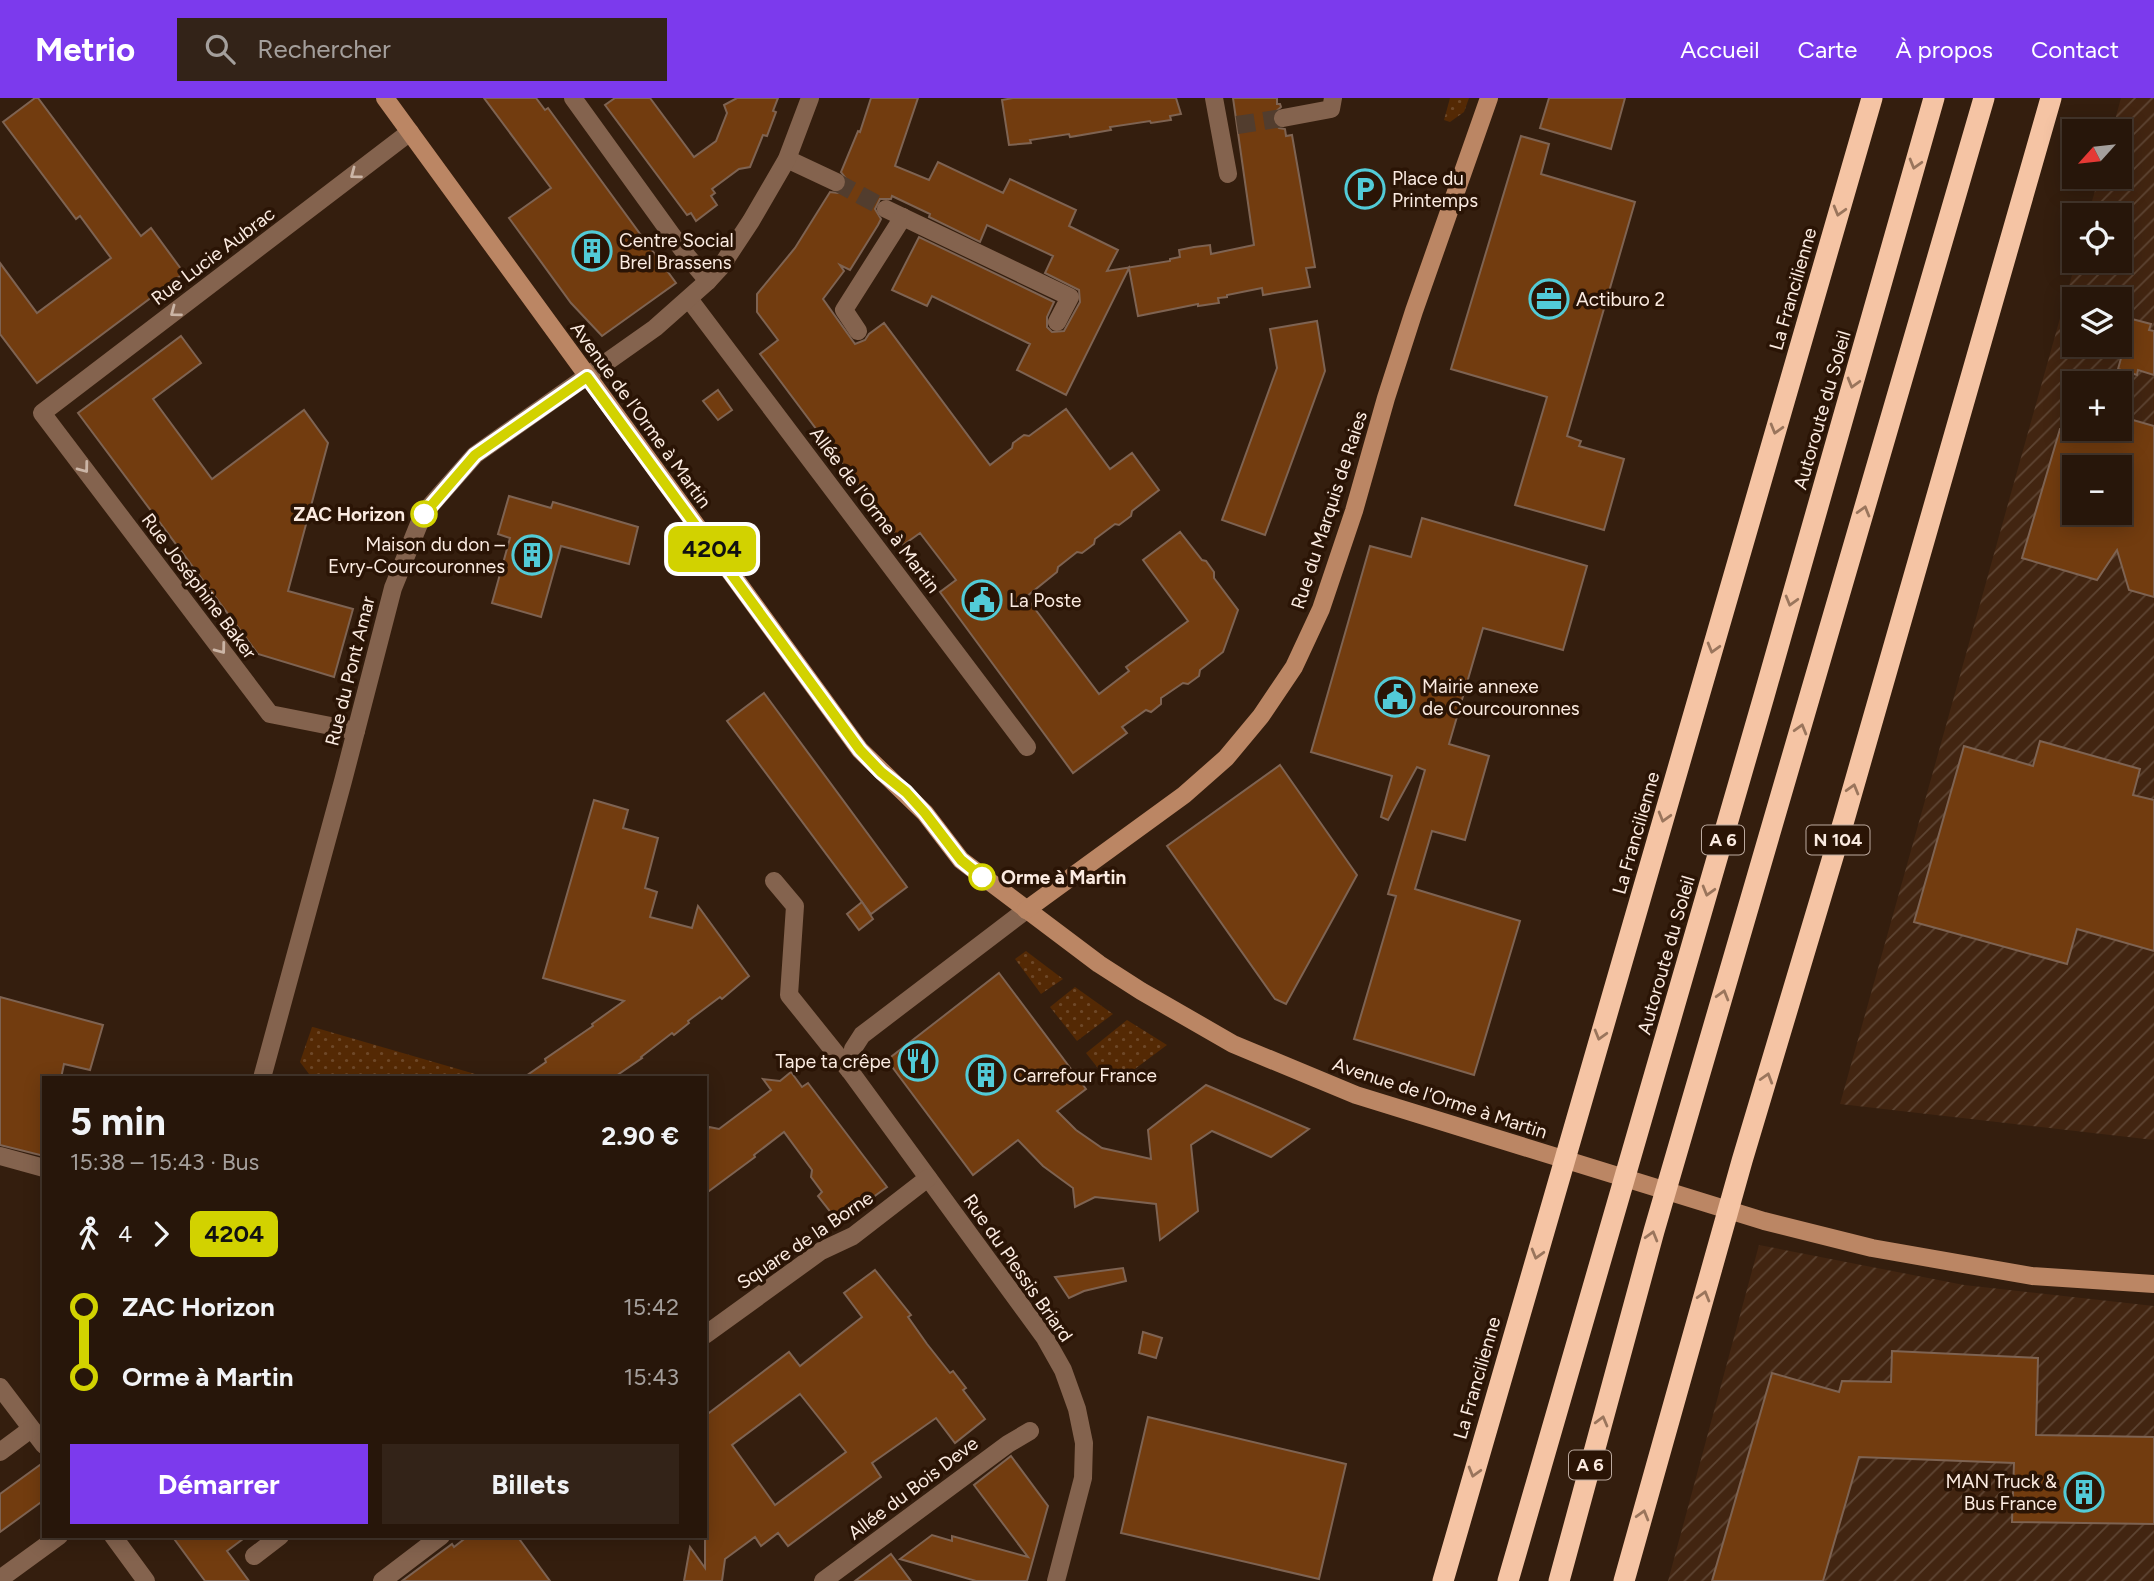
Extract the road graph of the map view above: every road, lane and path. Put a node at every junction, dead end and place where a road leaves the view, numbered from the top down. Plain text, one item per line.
1 (385, 98) edge
2 (572, 98) edge
3 (810, 98) edge
4 (1214, 98) edge
5 (1489, 98) edge
6 (1872, 98) edge
7 (1934, 98) edge
8 (1984, 98) edge
9 (2051, 98) edge
10 (1332, 104) edge
11 (1283, 118) tunnel mouth
12 (410, 132) junction
13 (787, 159) junction
14 (1228, 174) dead end
15 (836, 181) tunnel mouth
16 (886, 209) tunnel mouth
17 (903, 216) junction
18 (708, 281) junction
19 (689, 299) junction
20 (1057, 322) dead end
21 (858, 331) dead end
22 (587, 377) junction
23 (43, 413) joint
24 (356, 731) junction
25 (1027, 747) dead end
26 (774, 881) dead end
27 (1026, 909) junction
28 (850, 1071) junction
29 (263, 1076) edge
30 (0, 1156) edge
31 (42, 1167) edge
32 (928, 1178) junction
33 (2154, 1284) edge
34 (707, 1334) edge
35 (0, 1387) edge
36 (31, 1429) junction
37 (1030, 1431) dead end
38 (42, 1443) edge
39 (0, 1452) edge
40 (56, 1538) edge
41 (114, 1538) edge
42 (277, 1538) edge
43 (438, 1538) edge
44 (254, 1556) dead end
45 (0, 1579) edge
46 (146, 1581) edge
47 (382, 1581) edge
48 (823, 1581) edge
49 (1056, 1581) edge
50 (1443, 1581) edge
51 (1508, 1581) edge
52 (1559, 1581) edge
53 (1624, 1581) edge

1 - 12 main road, Avenue de l'Orme à Martin
2 - 18 street
3 - 13 street, Rue du Pont Amar
4 - 14 street
5 - 27 main road, Rue du Marquis de Raies
6 -> 50 highway, La Francilienne
7 -> 51 highway, Autoroute du Soleil / A 6
52 -> 8 highway, A 6
53 -> 9 highway, N 104
10 - 11 street
12 - 22 main road, Avenue de l'Orme à Martin
12 -> 23 street, Rue Lucie Aubrac
13 - 15 street
13 - 18 street, Rue du Pont Amar
16 - 17 street
17 - 20 street
17 - 21 street
18 - 19 street, Rue du Pont Amar
19 - 22 street, Rue du Pont Amar
19 - 25 street, Allée de l'Orme à Martin
22 - 24 street, Rue du Pont Amar
22 - 27 main road, Avenue de l'Orme à Martin
23 -> 24 street, Rue Joséphine Baker
24 - 29 street, Rue du Pont Amar
26 - 28 street, Rue du Plessis Briard
27 - 28 street
27 - 33 main road, Avenue de l'Orme à Martin
28 - 32 street, Rue du Plessis Briard
30 - 31 street
32 - 34 street, Square de la Borne
32 - 49 street, Rue du Plessis Briard
35 - 36 street
36 - 38 street
36 - 39 street
37 - 48 street, Allée du Bois Deve
40 - 45 street
41 - 46 street
42 - 44 street
43 - 47 street

